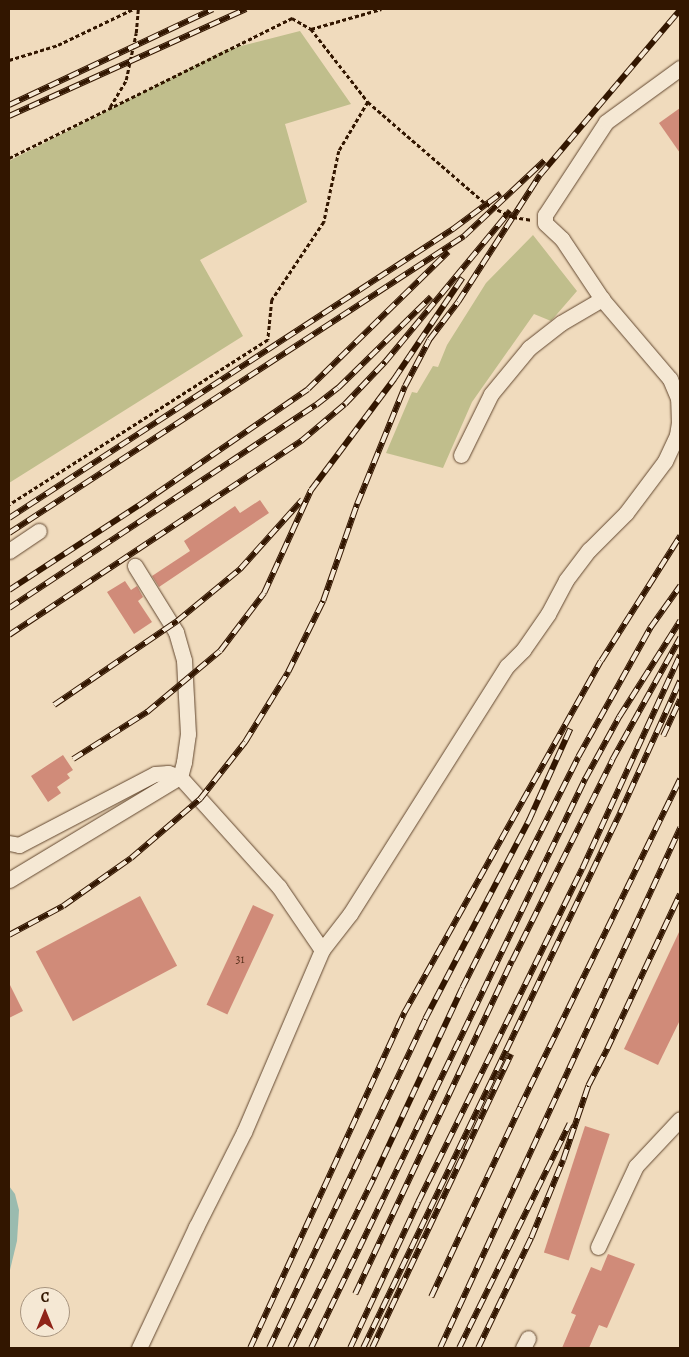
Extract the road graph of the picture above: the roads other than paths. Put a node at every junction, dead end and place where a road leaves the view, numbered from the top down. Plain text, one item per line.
1 (680, 68) edge
2 (602, 299) junction
3 (461, 455) dead end
4 (39, 531) dead end
5 (9, 551) edge
6 (135, 566) dead end
7 (180, 777) junction
8 (9, 843) edge
9 (9, 880) edge
10 (322, 950) junction
11 (680, 1119) edge
12 (598, 1247) dead end
13 (139, 1348) edge

1 - 2 lane
2 - 3 lane
2 - 10 lane
4 - 5 lane
6 - 7 lane
7 - 8 lane
7 - 9 lane
7 - 10 lane
10 - 13 lane
11 - 12 lane

